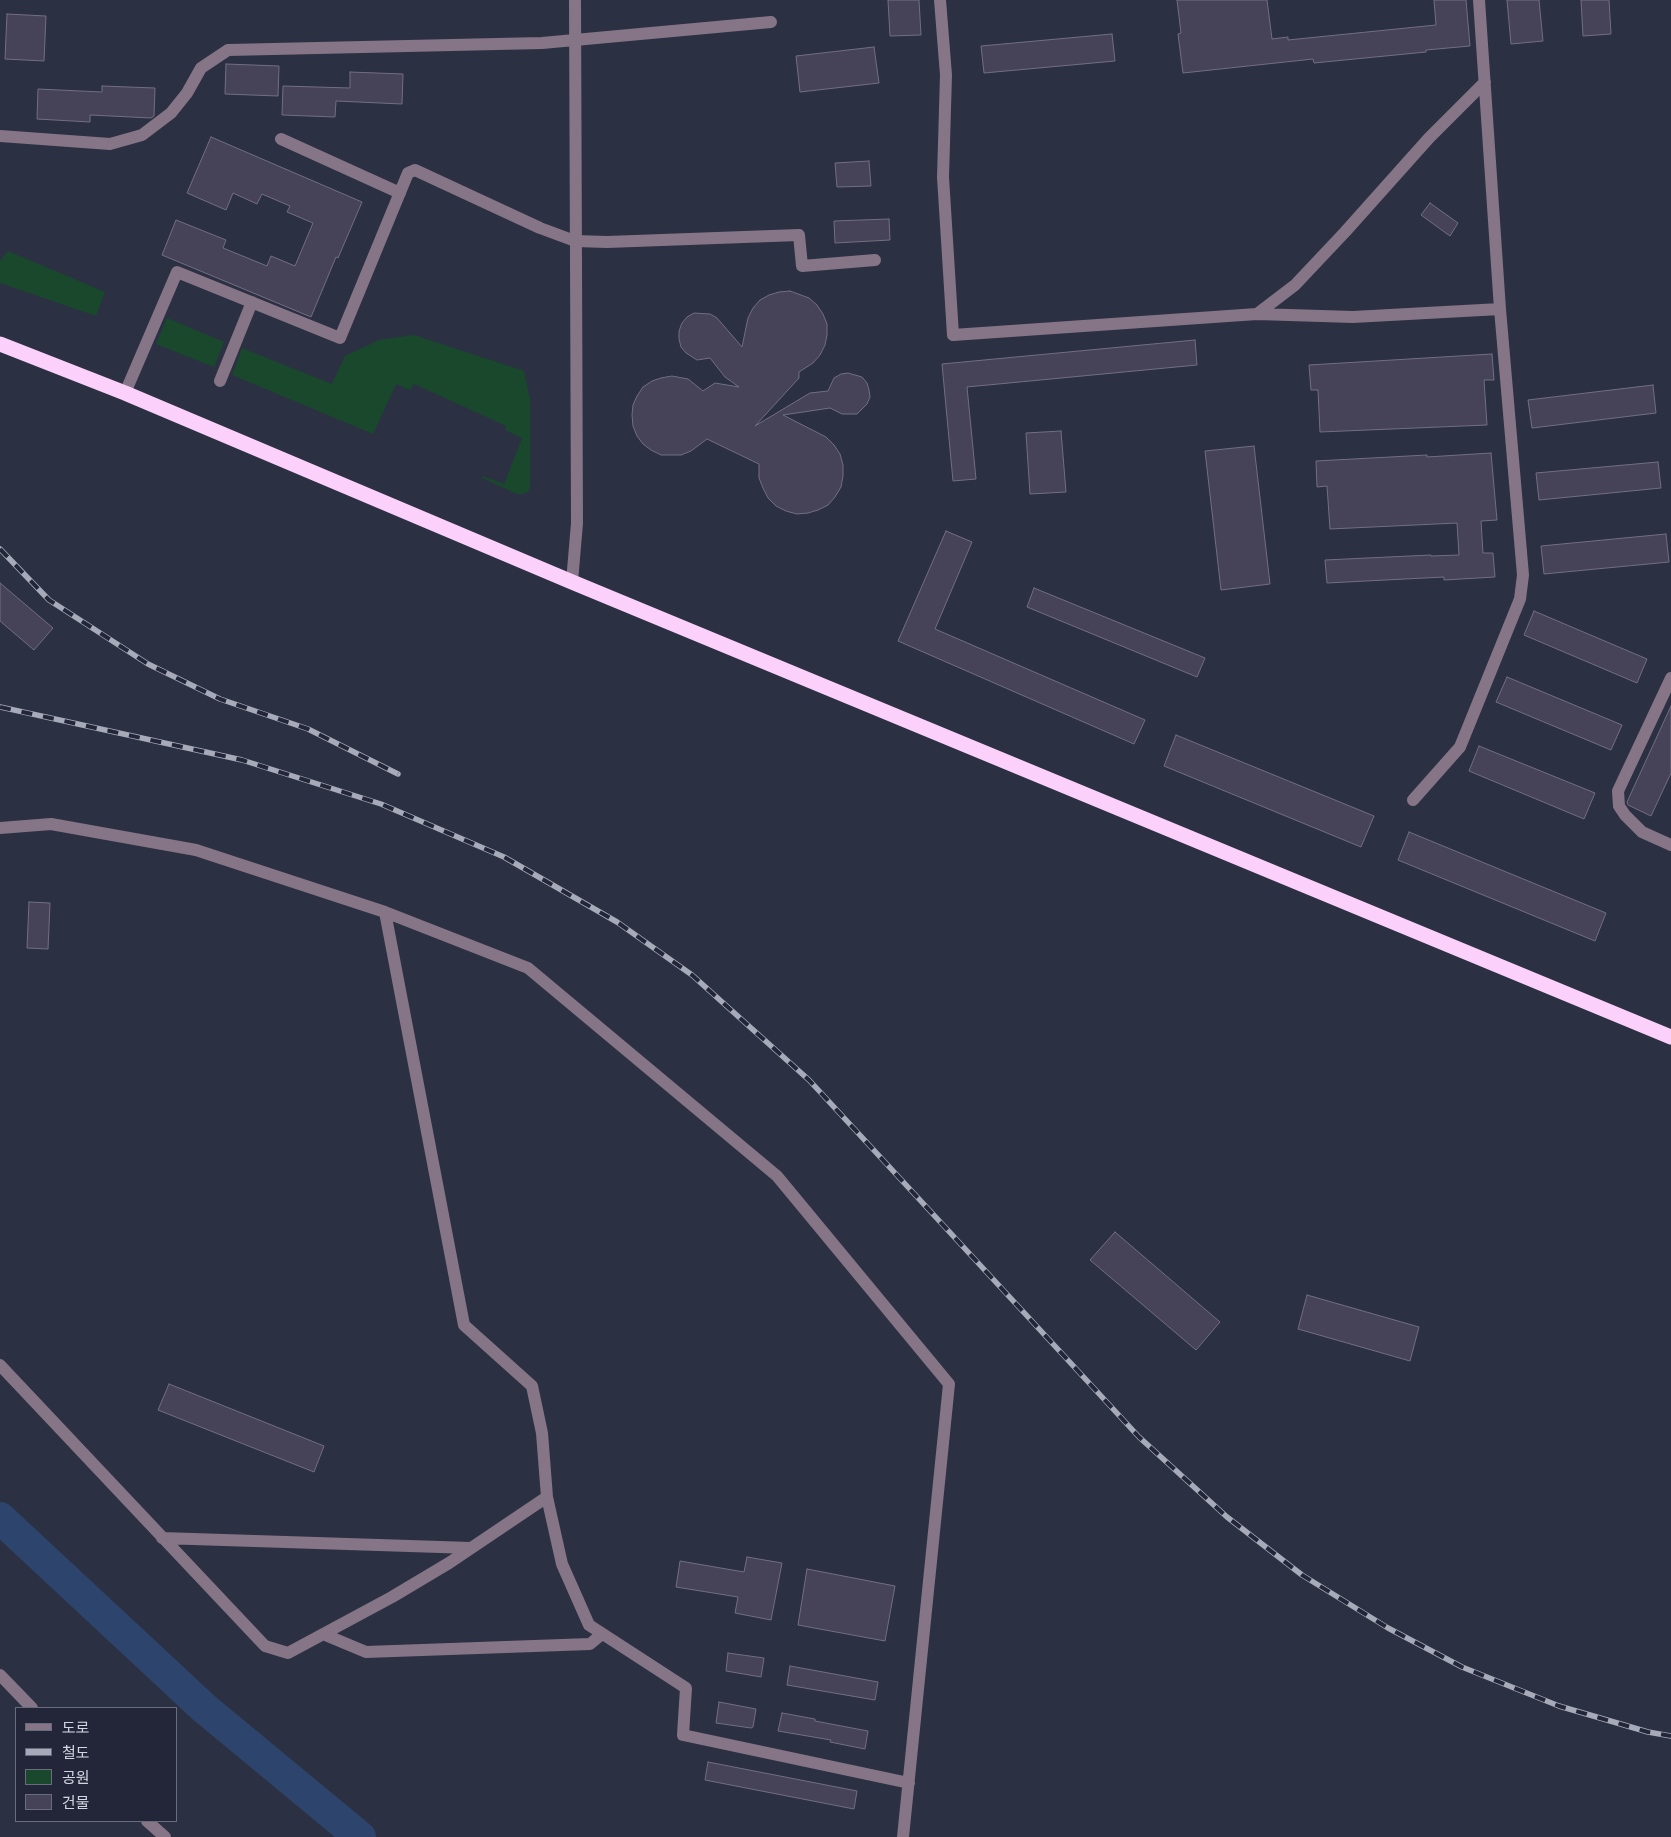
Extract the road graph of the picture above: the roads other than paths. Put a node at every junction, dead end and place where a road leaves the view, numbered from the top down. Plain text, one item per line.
1 (575, 0) edge
2 (940, 0) edge
3 (1479, 0) edge
4 (771, 22) dead end
5 (574, 41) junction
6 (1485, 82) junction
7 (0, 136) edge
8 (281, 139) dead end
9 (400, 193) junction
10 (575, 241) junction
11 (875, 260) dead end
12 (252, 302) junction
13 (1500, 309) junction
14 (1257, 314) junction
15 (0, 344) edge
16 (220, 381) dead end
17 (125, 394) junction
18 (572, 582) junction
19 (1671, 678) edge
20 (1413, 800) dead end
21 (0, 828) edge
22 (1671, 845) edge
23 (385, 912) junction
24 (1671, 1037) edge
25 (0, 1366) edge
26 (547, 1498) junction
27 (162, 1538) junction
28 (471, 1548) junction
29 (323, 1634) junction
30 (602, 1634) junction
31 (0, 1675) edge
32 (31, 1707) edge
33 (909, 1783) junction
34 (148, 1822) edge
35 (166, 1837) edge
36 (903, 1837) edge

1 - 5 street
2 - 14 street
3 - 6 street
4 - 5 street
5 - 7 street
5 - 10 street
6 - 13 street
6 - 14 street
8 - 9 street
9 - 10 street
9 - 12 street
10 - 11 street
10 - 18 street
12 - 16 street
12 - 17 street
13 - 14 street
13 - 20 street
15 - 17 highway
17 - 18 highway
18 - 24 highway
19 - 22 street
21 - 23 street
23 - 26 street
23 - 33 street
25 - 27 street
26 - 28 street
26 - 30 street
27 - 28 street
27 - 29 street
28 - 29 street
29 - 30 street
30 - 33 street
31 - 32 street
33 - 36 street
34 - 35 street

